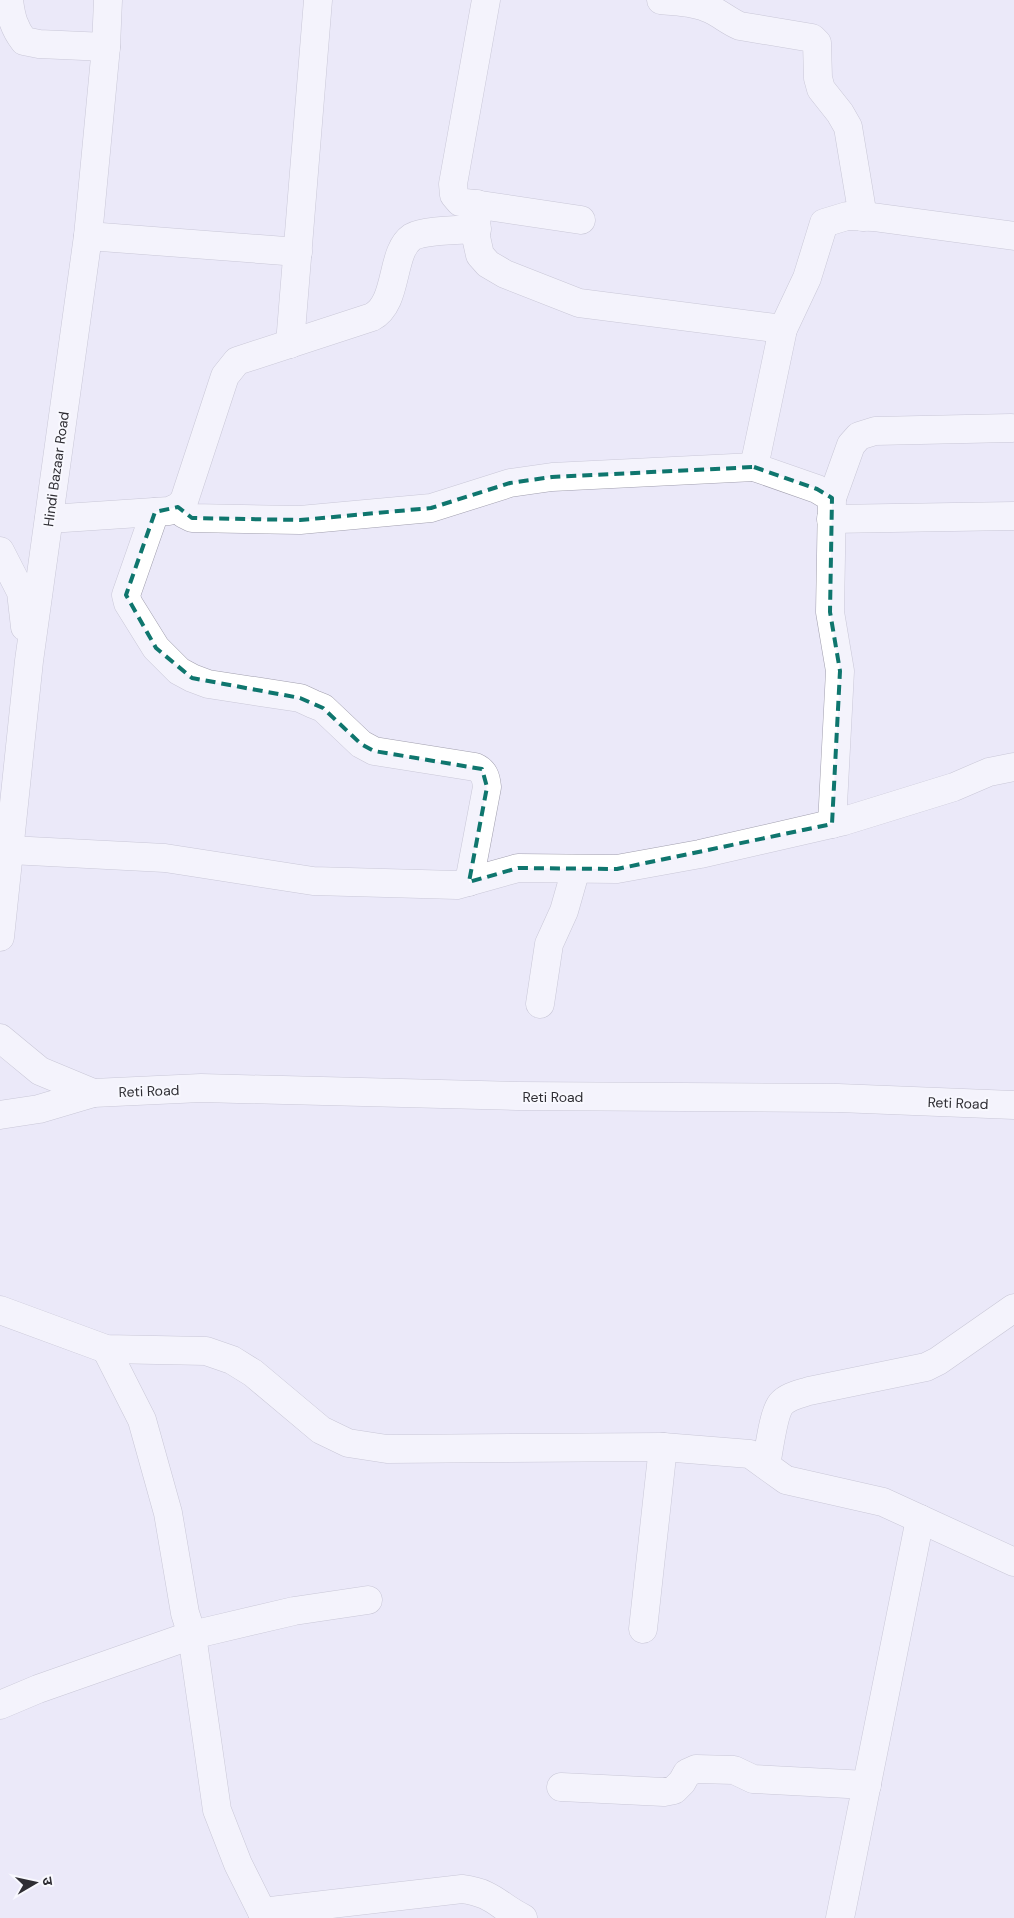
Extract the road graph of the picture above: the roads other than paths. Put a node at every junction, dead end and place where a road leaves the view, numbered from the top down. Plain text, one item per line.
1 (9, 0) edge
2 (108, 0) edge
3 (318, 0) edge
4 (486, 0) edge
5 (661, 0) edge
6 (106, 46) junction
7 (477, 216) junction
8 (863, 217) junction
9 (581, 220) dead end
10 (88, 236) junction
11 (1014, 236) edge
12 (298, 252) junction
13 (784, 330) junction
14 (290, 344) junction
15 (1011, 428) dead end
16 (754, 467) junction
17 (832, 509) junction
18 (167, 510) junction
19 (1014, 516) edge
20 (49, 519) junction
21 (0, 551) edge
22 (6, 577) edge
23 (29, 661) junction
24 (1014, 767) edge
25 (832, 824) junction
26 (10, 850) junction
27 (576, 869) junction
28 (469, 882) junction
29 (2, 895) edge
30 (0, 937) edge
31 (540, 1004) dead end
32 (0, 1038) edge
33 (93, 1093) junction
34 (1014, 1105) edge
35 (0, 1115) edge
36 (1014, 1308) edge
37 (0, 1310) edge
38 (106, 1349) junction
39 (663, 1447) junction
40 (766, 1465) junction
41 (920, 1518) junction
42 (1014, 1562) edge
43 (368, 1600) dead end
44 (644, 1629) dead end
45 (192, 1635) junction
46 (0, 1705) edge
47 (867, 1785) junction
48 (561, 1787) dead end
49 (263, 1915) edge
50 (524, 1918) edge
51 (840, 1918) edge

1 - 6 street
2 - 6 street, Hindi Bazaar Road
3 - 12 street
4 - 7 street
5 - 8 street
6 - 10 street, Hindi Bazaar Road
7 - 9 street
7 - 13 street
7 - 14 street
8 - 11 street
8 - 13 street
10 - 12 street
10 - 20 street, Hindi Bazaar Road
12 - 14 street
13 - 16 street
14 - 18 street
15 - 17 street
16 - 17 street
16 - 18 street
17 - 19 street
17 - 25 street
18 - 20 street
18 - 28 street
20 - 23 street, Hindi Bazaar Road
21 - 22 street
22 - 23 street
23 - 26 street, Hindi Bazaar Road
24 - 25 street
25 - 27 street
26 - 28 street
26 - 29 street, Hindi Bazaar Road
27 - 28 street
27 - 31 street
29 - 30 street, Hindi Bazaar Road
32 - 33 street
33 - 34 street, Reti Road
33 - 35 street
36 - 40 street
37 - 38 street
38 - 39 street
38 - 45 street
39 - 40 street
39 - 44 street
40 - 41 street
41 - 42 street
41 - 47 street
43 - 45 street
45 - 46 street
45 - 49 street
47 - 48 street
47 - 51 street
49 - 50 street

